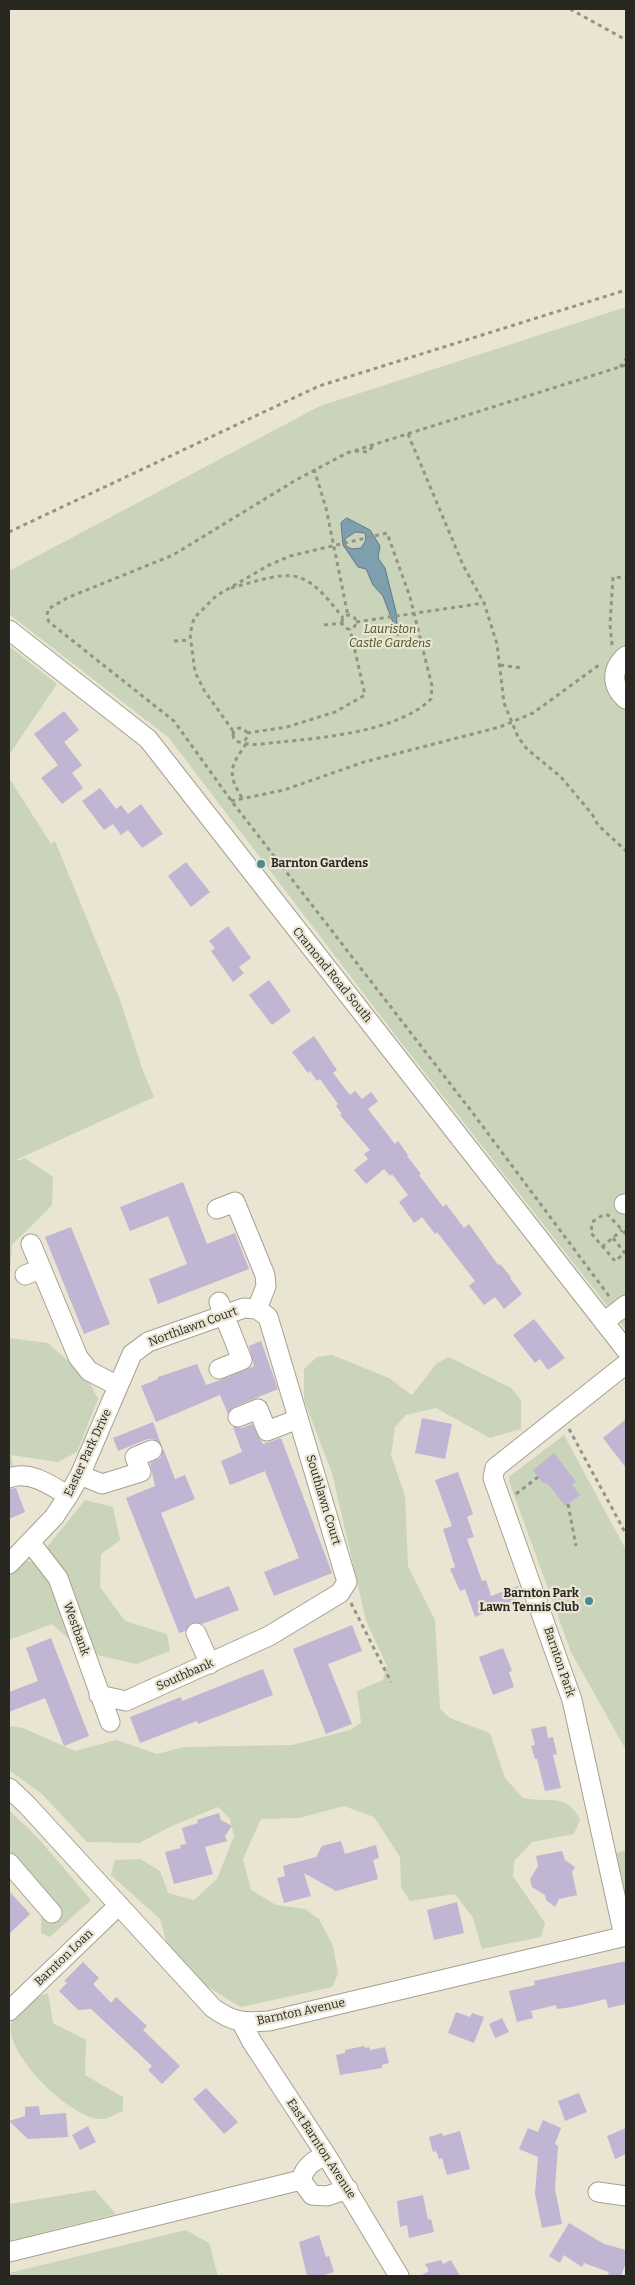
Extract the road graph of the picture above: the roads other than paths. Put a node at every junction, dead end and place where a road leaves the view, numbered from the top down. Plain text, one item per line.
1 (9, 630) edge
2 (624, 656) edge
3 (626, 699) edge
4 (217, 1209) dead end
5 (31, 1244) dead end
6 (623, 1307) edge
7 (222, 1309) junction
8 (257, 1309) junction
9 (604, 1322) junction
10 (626, 1350) edge
11 (132, 1354) joint
12 (626, 1364) edge
13 (219, 1369) dead end
14 (118, 1386) junction
15 (238, 1417) dead end
16 (298, 1418) junction
17 (152, 1450) dead end
18 (80, 1475) junction
19 (9, 1478) edge
20 (68, 1496) junction
21 (30, 1542) junction
22 (9, 1564) edge
23 (343, 1587) joint
24 (196, 1633) dead end
25 (210, 1664) junction
26 (99, 1695) junction
27 (110, 1722) dead end
28 (9, 1789) edge
29 (9, 1863) edge
30 (119, 1904) junction
31 (52, 1913) dead end
32 (625, 1936) edge
33 (9, 2011) edge
34 (242, 2023) junction
35 (326, 2155) junction
36 (301, 2180) junction
37 (348, 2189) junction
38 (598, 2192) dead end
39 (626, 2196) edge
40 (9, 2252) edge
41 (399, 2276) edge

1 - 9 street, Cramond Road South
2 - 3 street
4 - 8 street
5 - 14 street
6 - 9 street
7 - 8 street, Northlawn Court
7 - 11 street, Northlawn Court
7 - 13 street
8 - 16 street
9 - 10 street, Cramond Road South
11 - 14 street, Easter Park Drive
12 - 32 street, Barnton Park
14 - 18 street, Easter Park Drive
15 - 16 street
16 - 23 street, Southlawn Court
17 - 18 street
18 - 20 street, Easter Park Drive
19 - 20 street
20 - 21 street, Easter Park Drive
21 - 22 street, Easter Park Drive
21 - 26 street, Westbank
23 - 25 street, Southbank
24 - 25 street
25 - 26 street, Southbank
26 - 27 street, Westbank
28 - 30 street, Barnton Avenue
29 - 31 street
30 - 33 street, Barnton Loan
30 - 34 street, Barnton Avenue
32 - 34 street, Barnton Avenue
34 - 35 street, East Barnton Avenue
35 - 36 street
35 - 37 street, East Barnton Avenue
36 - 37 street
36 - 40 street
37 - 41 street, East Barnton Avenue
38 - 39 street

